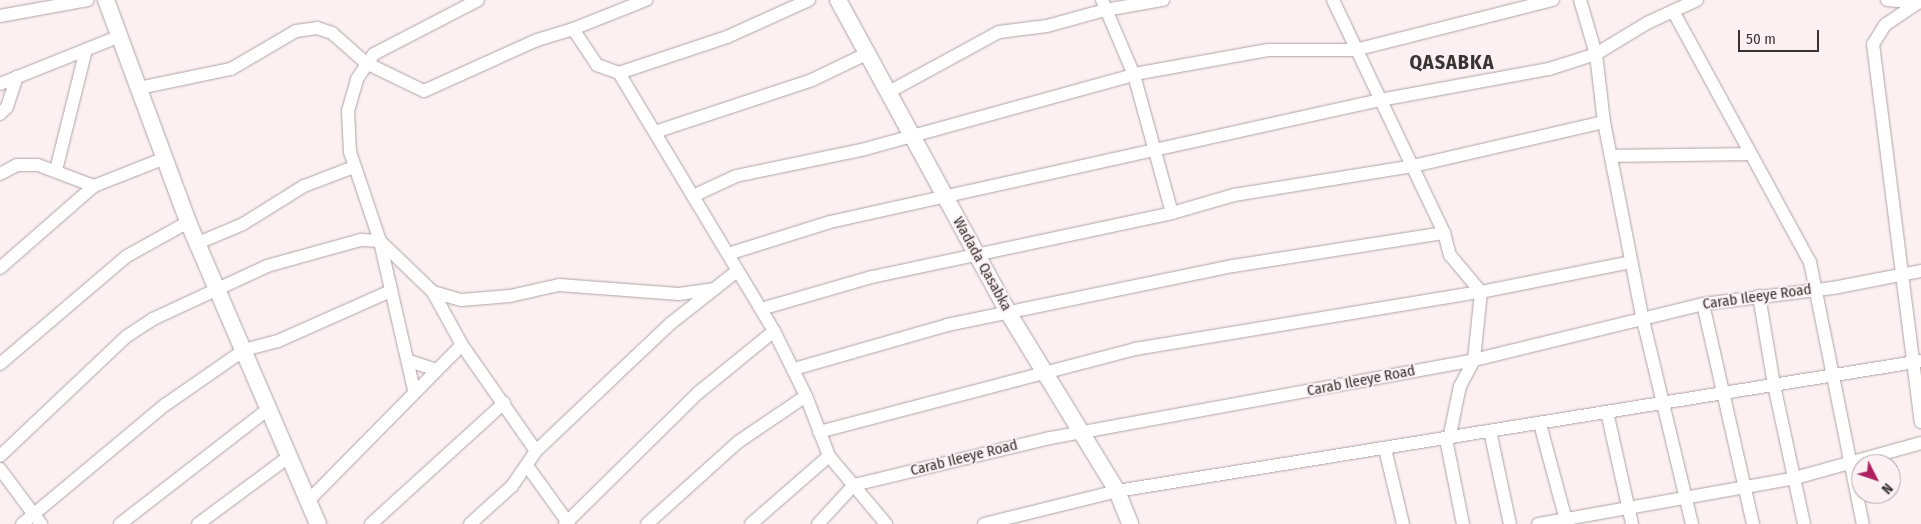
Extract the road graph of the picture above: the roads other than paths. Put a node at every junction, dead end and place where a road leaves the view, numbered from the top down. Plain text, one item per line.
1 (88, 0) edge
2 (106, 0) edge
3 (478, 0) edge
4 (646, 0) edge
5 (809, 0) edge
6 (838, 0) edge
7 (1164, 0) edge
8 (1334, 0) edge
9 (1553, 0) edge
10 (1580, 0) edge
11 (1697, 0) edge
12 (1887, 0) edge
13 (1918, 3) edge
14 (1104, 5) edge
15 (1673, 11) junction
16 (0, 16) edge
17 (573, 29) junction
18 (120, 36) junction
19 (86, 50) junction
20 (1355, 50) junction
21 (866, 54) junction
22 (1596, 54) junction
23 (366, 63) junction
24 (619, 73) junction
25 (1134, 75) junction
26 (17, 77) junction
27 (0, 84) edge
28 (139, 88) junction
29 (887, 93) junction
30 (1380, 100) junction
31 (0, 114) edge
32 (1604, 122) junction
33 (655, 132) junction
34 (912, 136) junction
35 (1156, 151) junction
36 (1750, 154) junction
37 (1612, 156) junction
38 (165, 158) junction
39 (1413, 166) junction
40 (354, 167) junction
41 (56, 170) junction
42 (0, 174) edge
43 (94, 186) junction
44 (693, 196) junction
45 (946, 199) junction
46 (1172, 213) junction
47 (188, 222) junction
48 (1444, 232) junction
49 (380, 242) junction
50 (198, 243) junction
51 (728, 254) junction
52 (977, 256) junction
53 (1631, 262) junction
54 (0, 268) edge
55 (737, 271) junction
56 (1921, 271) edge
57 (1905, 273) junction
58 (219, 288) junction
59 (715, 289) junction
60 (1815, 289) junction
61 (390, 292) junction
62 (433, 292) junction
63 (1482, 292) junction
64 (1759, 296) junction
65 (1703, 304) junction
66 (761, 309) junction
67 (1009, 314) junction
68 (1643, 320) junction
69 (774, 331) junction
70 (462, 345) junction
71 (244, 350) junction
72 (1474, 360) junction
73 (409, 361) junction
74 (1917, 362) edge
75 (0, 364) edge
76 (794, 369) junction
77 (436, 370) junction
78 (1046, 372) junction
79 (1831, 375) junction
80 (1774, 385) junction
81 (414, 390) junction
82 (1724, 393) junction
83 (806, 396) junction
84 (504, 403) junction
85 (1662, 403) junction
86 (267, 410) junction
87 (1607, 412) junction
88 (1921, 422) edge
89 (1540, 424) junction
90 (819, 432) junction
91 (1490, 432) junction
92 (1081, 433) junction
93 (1447, 439) junction
94 (1921, 443) edge
95 (1384, 449) junction
96 (536, 451) junction
97 (1880, 454) edge
98 (0, 456) edge
99 (290, 456) junction
100 (829, 456) junction
101 (1851, 462) joint
102 (528, 467) junction
103 (0, 469) edge
104 (1795, 478) junction
105 (854, 485) junction
106 (1745, 486) junction
107 (1117, 491) junction
108 (1686, 497) junction
109 (308, 501) junction
110 (1859, 504) edge
111 (1629, 507) junction
112 (38, 519) edge
113 (1566, 521) edge
114 (316, 523) edge
115 (567, 523) edge
116 (22, 524) edge
117 (120, 524) edge
118 (198, 524) edge
119 (371, 524) edge
120 (470, 524) edge
121 (646, 524) edge
122 (751, 524) edge
123 (818, 524) edge
124 (886, 524) edge
125 (984, 524) edge
126 (1130, 524) edge
127 (1403, 524) edge
128 (1464, 524) edge
129 (1510, 524) edge
130 (1538, 524) edge
131 (1632, 524) edge
132 (1692, 524) edge
133 (1753, 524) edge
134 (1804, 524) edge
135 (1863, 524) edge

1 - 16 street
2 - 18 street
3 - 23 street
4 - 17 street
5 - 24 street
6 - 21 street, Wadada Qasabka
7 - 14 street
8 - 20 street
9 - 20 street
10 - 22 street
11 - 15 street
12 - 13 street
13 - 57 street
14 - 25 street
14 - 29 street
15 - 22 street
15 - 36 street
17 - 23 street
17 - 24 street
18 - 19 street
18 - 28 street
19 - 26 street
19 - 41 street
20 - 25 street
20 - 30 street
21 - 29 street, Wadada Qasabka
21 - 33 street
22 - 30 street
22 - 32 street
23 - 28 street
23 - 40 street
24 - 33 street
25 - 34 street
25 - 35 street
26 - 27 street
26 - 31 street
28 - 38 street
29 - 34 street, Wadada Qasabka
30 - 35 street
30 - 39 street
32 - 37 street
32 - 39 street
33 - 44 street
34 - 44 street
34 - 45 street, Wadada Qasabka
35 - 45 street
35 - 46 street
36 - 37 street
36 - 60 street
37 - 53 street
38 - 43 street
38 - 47 street
39 - 46 street
39 - 48 street
40 - 49 street
40 - 50 street
41 - 42 street
41 - 43 street
43 - 54 street
44 - 51 street
45 - 51 street
45 - 52 street, Wadada Qasabka
46 - 52 street
47 - 50 street
47 - 75 street
48 - 63 street
48 - 67 street
49 - 58 street
49 - 61 street
49 - 62 street
50 - 58 street
51 - 55 street
52 - 66 street
52 - 67 street, Wadada Qasabka
53 - 63 street
53 - 68 street
55 - 59 street
55 - 66 street
56 - 57 street, Carab Ileeye Road
57 - 60 street, Carab Ileeye Road
57 - 74 street
58 - 71 street
58 - 98 street
59 - 62 street
59 - 96 street
60 - 64 street, Carab Ileeye Road
60 - 79 street
61 - 71 street
61 - 73 street
62 - 70 street
63 - 72 street
63 - 78 street
64 - 65 street, Carab Ileeye Road
64 - 80 street
65 - 68 street, Carab Ileeye Road
65 - 82 street
66 - 69 street
67 - 76 street
67 - 78 street, Wadada Qasabka
68 - 72 street, Carab Ileeye Road
68 - 85 street
69 - 76 street
69 - 115 street
70 - 77 street
70 - 84 street
71 - 86 street
71 - 112 street
72 - 92 street, Carab Ileeye Road
72 - 93 street
73 - 77 street
73 - 81 street
74 - 79 street
74 - 88 street
76 - 83 street
77 - 81 street
78 - 90 street
78 - 92 street, Wadada Qasabka
79 - 80 street
79 - 101 street
80 - 82 street
80 - 104 street
81 - 109 street
82 - 85 street
82 - 106 street
83 - 90 street
83 - 121 street
84 - 96 street
84 - 119 street
85 - 87 street
85 - 108 street
86 - 99 street
86 - 117 street
87 - 89 street
87 - 111 street
89 - 91 street
89 - 113 street
90 - 100 street
91 - 93 street
91 - 129 street
92 - 105 street, Carab Ileeye Road
92 - 107 street, Wadada Qasabka
93 - 95 street
93 - 128 street
94 - 97 street
95 - 107 street
95 - 127 street
96 - 102 street
99 - 109 street
99 - 118 street
100 - 105 street
100 - 122 street
101 - 104 street
102 - 115 street
102 - 120 street
103 - 112 street
104 - 106 street
104 - 134 street
105 - 123 street
105 - 124 street
106 - 108 street
106 - 133 street
107 - 125 street
107 - 126 street, Wadada Qasabka
108 - 111 street
108 - 132 street
109 - 114 street
110 - 135 street
111 - 113 street
111 - 131 street
112 - 116 street
113 - 130 street

